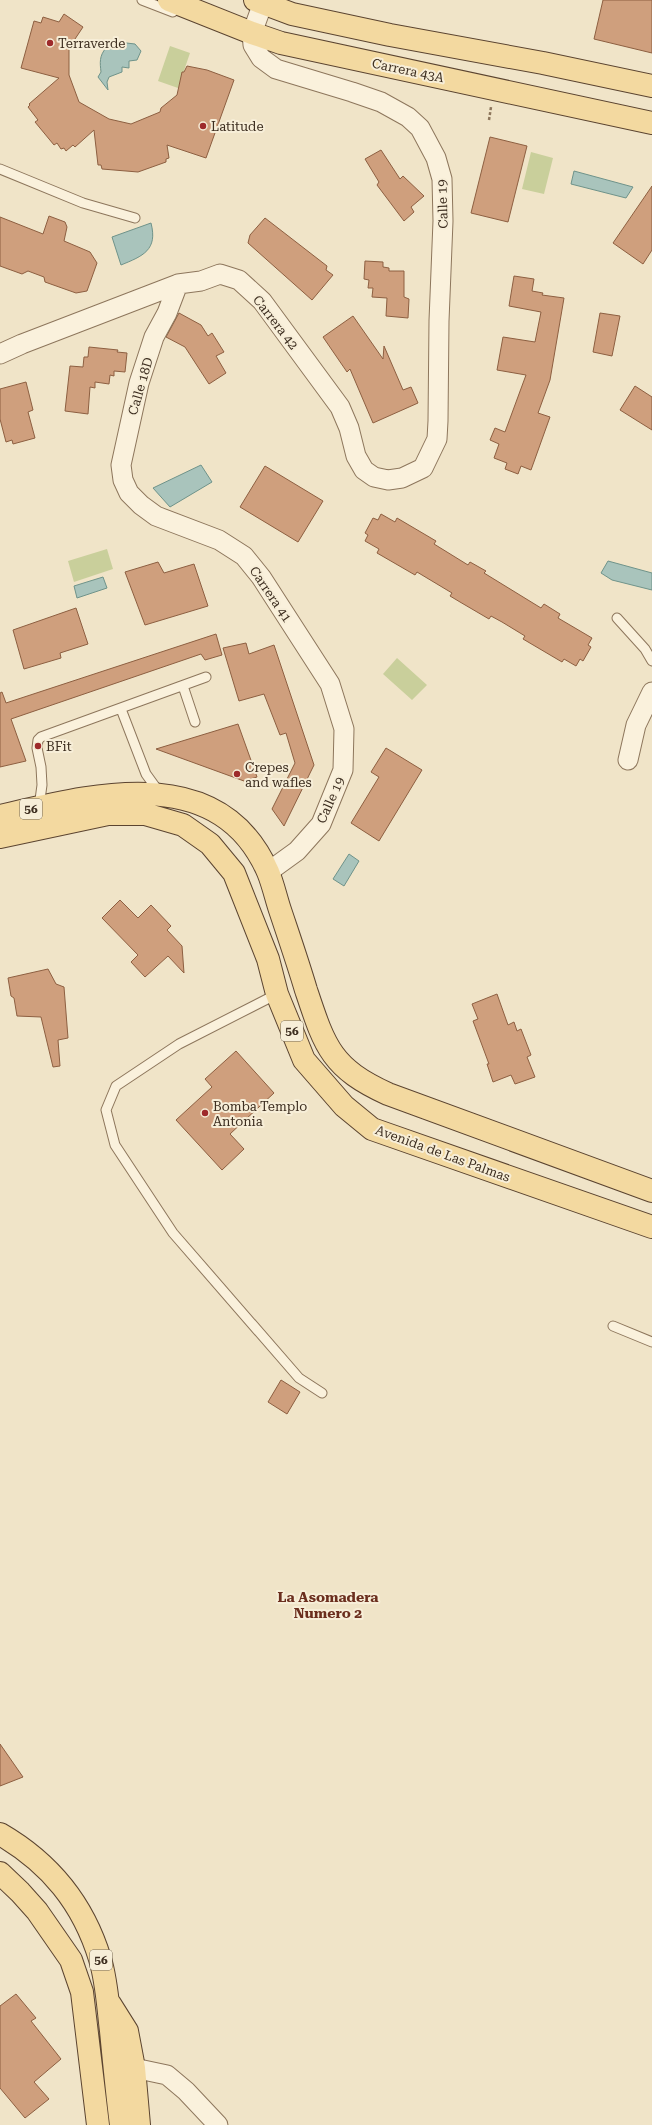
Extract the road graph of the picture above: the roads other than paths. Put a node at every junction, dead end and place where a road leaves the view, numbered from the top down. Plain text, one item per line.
1 (142, 0) edge
2 (265, 2) edge
3 (174, 8) edge
4 (254, 43) junction
5 (652, 86) edge
6 (652, 123) edge
7 (0, 169) edge
8 (135, 218) dead end
9 (178, 284) junction
10 (0, 354) edge
11 (423, 468) joint
12 (129, 493) joint
13 (617, 618) dead end
14 (652, 661) edge
15 (206, 677) dead end
16 (330, 684) joint
17 (183, 686) junction
18 (652, 692) edge
19 (121, 709) junction
20 (195, 722) dead end
21 (628, 760) dead end
22 (161, 794) junction
23 (39, 807) junction
24 (0, 816) edge
25 (0, 837) edge
26 (268, 872) junction
27 (277, 994) junction
28 (652, 1191) edge
29 (652, 1228) edge
30 (612, 1326) dead end
31 (652, 1342) edge
32 (322, 1393) dead end
33 (0, 1834) edge
34 (0, 1873) edge
35 (108, 2001) junction
36 (134, 2068) junction
37 (98, 2125) edge
38 (121, 2125) edge
39 (139, 2125) edge
40 (218, 2125) edge

1 - 3 lane
2 - 4 street
2 - 5 main road
3 - 4 main road, Carrera 43A
4 - 6 main road, Carrera 43A
4 - 11 street, Calle 19
7 - 8 lane
9 - 10 street, Carrera 42
9 - 11 street, Carrera 42
9 - 12 street, Calle 18D
12 - 16 street, Carrera 41
13 - 14 lane
15 - 17 lane
16 - 26 street, Calle 19
17 - 19 lane
17 - 20 lane
18 - 21 street
19 - 22 lane
19 - 23 lane
22 - 23 main road, 56
22 - 26 main road, 56
23 - 24 main road, 56
25 - 27 main road, Avenida de Las Palmas / 56
26 - 28 main road, 56
27 - 29 main road, Avenida de Las Palmas / 56
27 - 32 lane
30 - 31 lane
33 - 35 main road, 56
34 - 37 main road, 56
35 - 36 main road
35 - 38 main road, 56
36 - 39 main road
36 - 40 street

